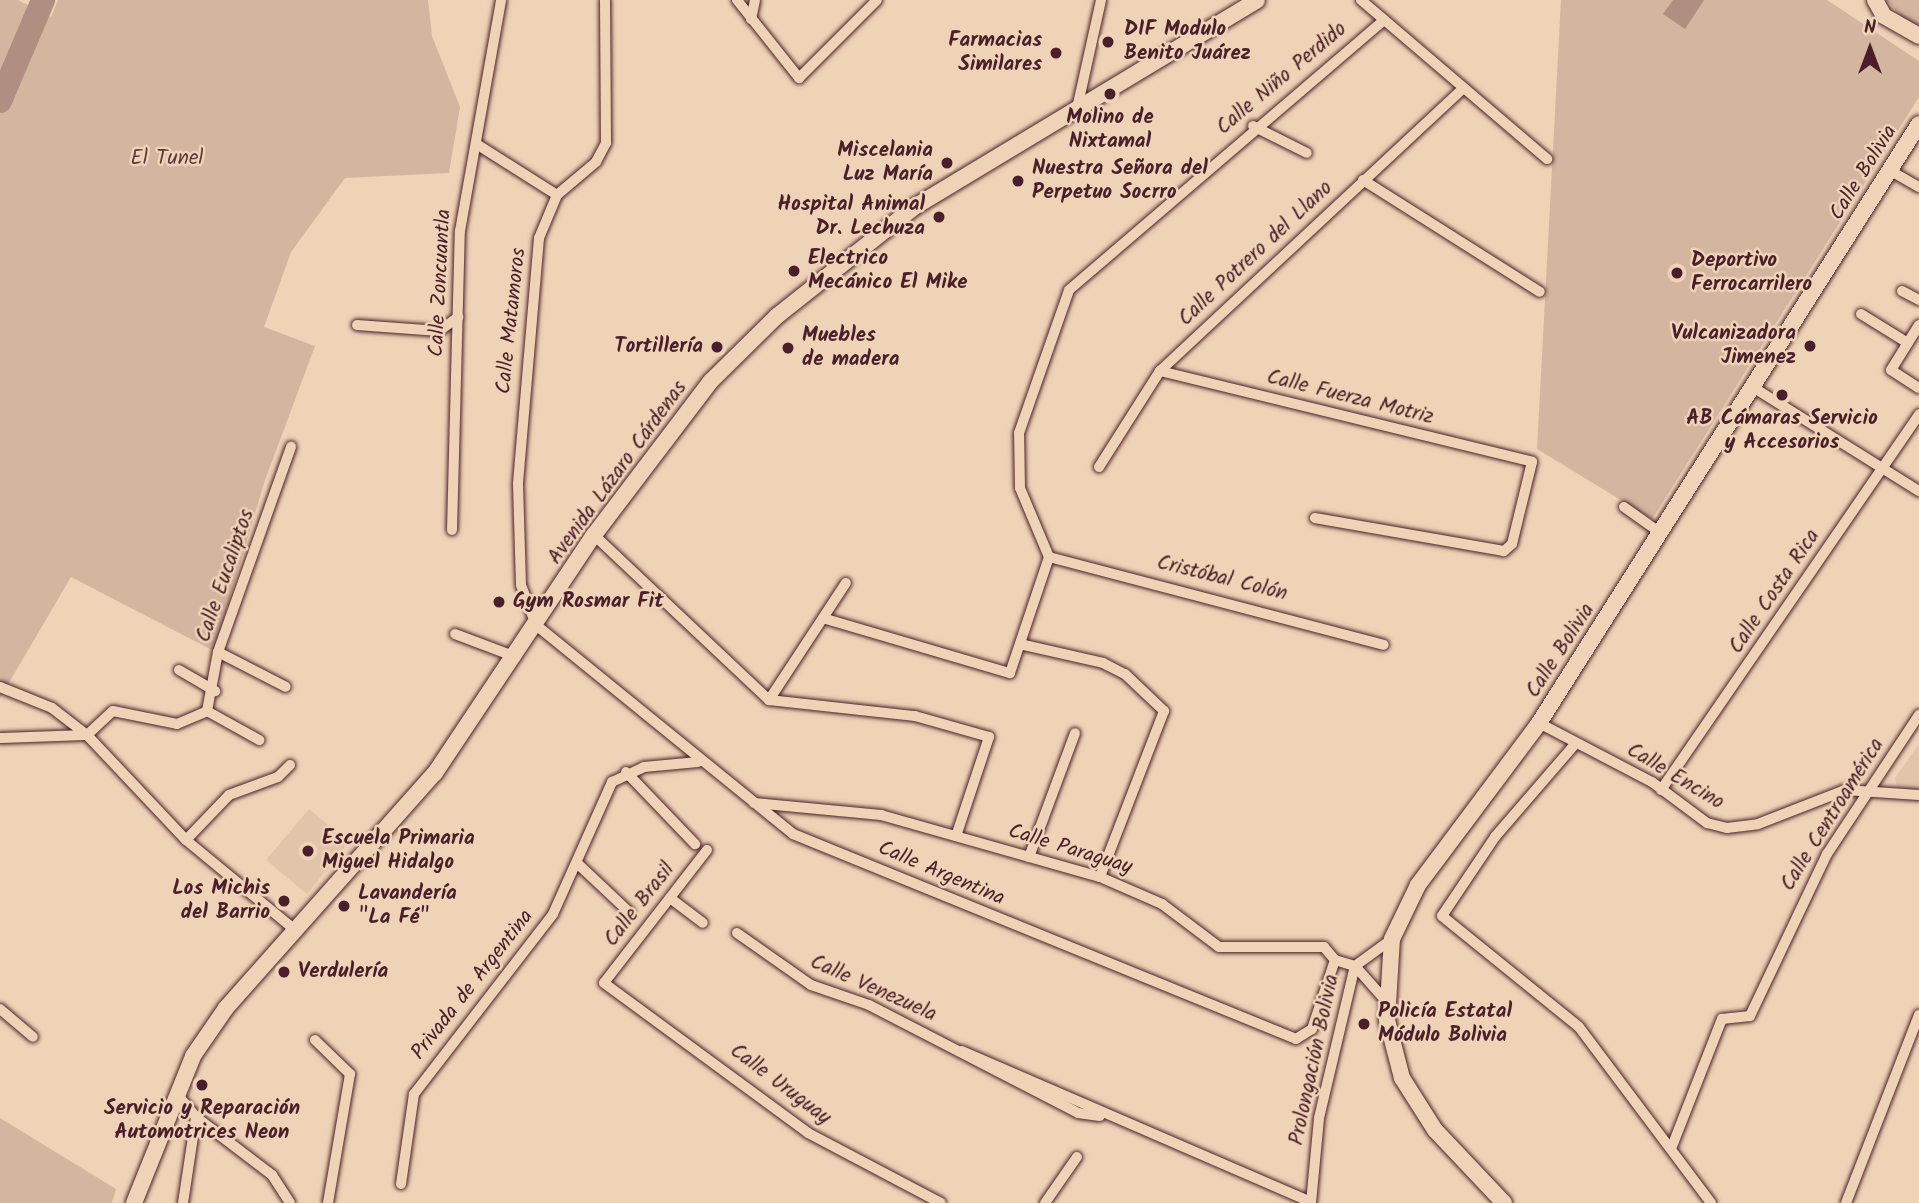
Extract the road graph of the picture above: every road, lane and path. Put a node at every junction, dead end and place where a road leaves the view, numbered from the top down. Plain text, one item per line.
1 (501, 0) edge
2 (605, 0) edge
3 (737, 0) edge
4 (755, 0) edge
5 (877, 0) edge
6 (1101, 0) edge
7 (1257, 0) edge
8 (1361, 0) edge
9 (1875, 0) edge
10 (751, 19) junction
11 (1384, 20) junction
12 (1919, 36) edge
13 (1464, 88) junction
14 (1078, 104) junction
15 (1919, 124) edge
16 (1254, 126) junction
17 (478, 145) junction
18 (1307, 153) dead end
19 (1547, 159) dead end
20 (1891, 171) junction
21 (1363, 180) junction
22 (1919, 187) edge
23 (557, 195) junction
24 (1902, 291) dead end
25 (1539, 292) dead end
26 (1919, 300) edge
27 (1861, 314) dead end
28 (458, 317) junction
29 (1919, 325) edge
30 (357, 326) dead end
31 (1908, 343) junction
32 (1160, 371) junction
33 (1754, 388) junction
34 (1919, 388) edge
35 (1919, 414) edge
36 (291, 447) dead end
37 (1100, 467) dead end
38 (1885, 469) junction
39 (1919, 491) edge
40 (1624, 507) dead end
41 (1315, 518) dead end
42 (452, 530) dead end
43 (1662, 534) junction
44 (594, 535) junction
45 (1049, 557) junction
46 (846, 583) dead end
47 (826, 619) junction
48 (536, 625) junction
49 (455, 634) dead end
50 (1024, 645) junction
51 (1384, 645) dead end
52 (218, 652) junction
53 (516, 657) junction
54 (179, 670) dead end
55 (0, 687) edge
56 (286, 687) dead end
57 (215, 691) junction
58 (769, 700) junction
59 (207, 710) junction
60 (1919, 715) edge
61 (1539, 723) junction
62 (1075, 733) dead end
63 (87, 735) junction
64 (0, 738) edge
65 (259, 740) dead end
66 (1576, 743) junction
67 (698, 762) junction
68 (290, 765) dead end
69 (626, 772) junction
70 (1661, 790) junction
71 (1871, 790) junction
72 (1919, 795) edge
73 (754, 803) junction
74 (956, 836) junction
75 (186, 839) junction
76 (695, 844) dead end
77 (707, 850) dead end
78 (1029, 857) junction
79 (578, 864) junction
80 (1100, 877) junction
81 (670, 898) junction
82 (630, 913) dead end
83 (703, 923) dead end
84 (294, 929) junction
85 (737, 933) dead end
86 (1392, 939) junction
87 (1335, 960) junction
88 (1355, 966) junction
89 (604, 983) joint
90 (1387, 1002) junction
91 (0, 1009) edge
92 (1919, 1015) edge
93 (33, 1037) dead end
94 (315, 1040) dead end
95 (176, 1093) junction
96 (196, 1117) junction
97 (1671, 1149) junction
98 (1077, 1157) dead end
99 (401, 1184) dead end
100 (134, 1203) edge
101 (183, 1203) edge
102 (290, 1203) edge
103 (328, 1203) edge
104 (941, 1203) edge
105 (1045, 1203) edge
106 (1311, 1203) edge
107 (1504, 1203) edge
108 (1711, 1203) edge
109 (1846, 1203) edge

1 - 17 street, Calle Zoncuantla
2 - 23 street, Calle Matamoros
3 - 10 street
4 - 10 street
5 - 10 street
6 - 14 street
7 - 14 main road, Avenida Lázaro Cárdenas
8 - 11 street
9 - 12 main road
11 - 13 street
11 - 16 street, Calle Niño Perdido
13 - 19 street
13 - 21 street, Calle Potrero del Llano
14 - 44 main road, Avenida Lázaro Cárdenas
15 - 20 main road, Calle Bolivia
16 - 18 street
16 - 45 street, Calle Niño Perdido
17 - 23 street
17 - 28 street, Calle Zoncuantla
20 - 22 street
20 - 33 main road, Calle Bolivia
21 - 25 street
21 - 32 street, Calle Potrero del Llano
23 - 48 street, Calle Matamoros
24 - 26 street
27 - 31 street
28 - 30 street
28 - 42 street, Calle Zoncuantla
29 - 31 street
31 - 34 street
32 - 37 street, Calle Potrero del Llano
32 - 41 street, Calle Fuerza Motriz
33 - 38 street
33 - 43 main road, Calle Bolivia
35 - 38 street, Calle Costa Rica
36 - 52 street, Calle Eucaliptos
38 - 39 street
38 - 70 street, Calle Costa Rica
40 - 43 street
43 - 61 main road, Calle Bolivia
44 - 48 main road, Avenida Lázaro Cárdenas
44 - 58 street
45 - 50 street
45 - 51 street, Cristóbal Colón
46 - 47 street
47 - 50 street
47 - 58 street
48 - 53 main road, Avenida Lázaro Cárdenas
48 - 67 street, Calle Argentina
49 - 53 street
50 - 80 street
52 - 56 street
52 - 57 street, Calle Eucaliptos
53 - 84 main road, Avenida Lázaro Cárdenas
54 - 57 street
55 - 63 street
57 - 59 street, Calle Eucaliptos
58 - 74 street
59 - 63 street
59 - 65 street
60 - 71 street, Calle Centroamérica
61 - 66 street, Calle Encino
61 - 86 main road, Calle Bolivia
62 - 78 street
63 - 64 street
63 - 75 street
66 - 70 street, Calle Encino
66 - 97 street
67 - 69 street
67 - 73 street, Calle Argentina
68 - 75 street
69 - 76 street
69 - 79 street, Privada de Argentina
70 - 71 street, Calle Encino
71 - 72 street, Calle Encino
71 - 97 street, Calle Centroamérica
73 - 74 street, Calle Paraguay
73 - 87 street, Calle Argentina
74 - 78 street, Calle Paraguay
75 - 84 street
77 - 81 street, Calle Brasil
78 - 80 street, Calle Paraguay
79 - 82 street
79 - 99 street, Privada de Argentina
80 - 87 street, Calle Paraguay
81 - 83 street
81 - 89 street, Calle Brasil
84 - 95 main road, Avenida Lázaro Cárdenas
85 - 106 street, Calle Venezuela
86 - 88 street
86 - 90 main road, Calle Bolivia
87 - 88 street, Calle Paraguay
88 - 90 street
88 - 106 street, Prolongación Bolivia
89 - 104 street, Calle Uruguay
90 - 107 main road, Calle Bolivia
91 - 93 street
92 - 109 street
94 - 103 street
95 - 96 street
95 - 100 main road, Avenida Lázaro Cárdenas
96 - 101 street
96 - 102 street
97 - 108 street
98 - 105 street

